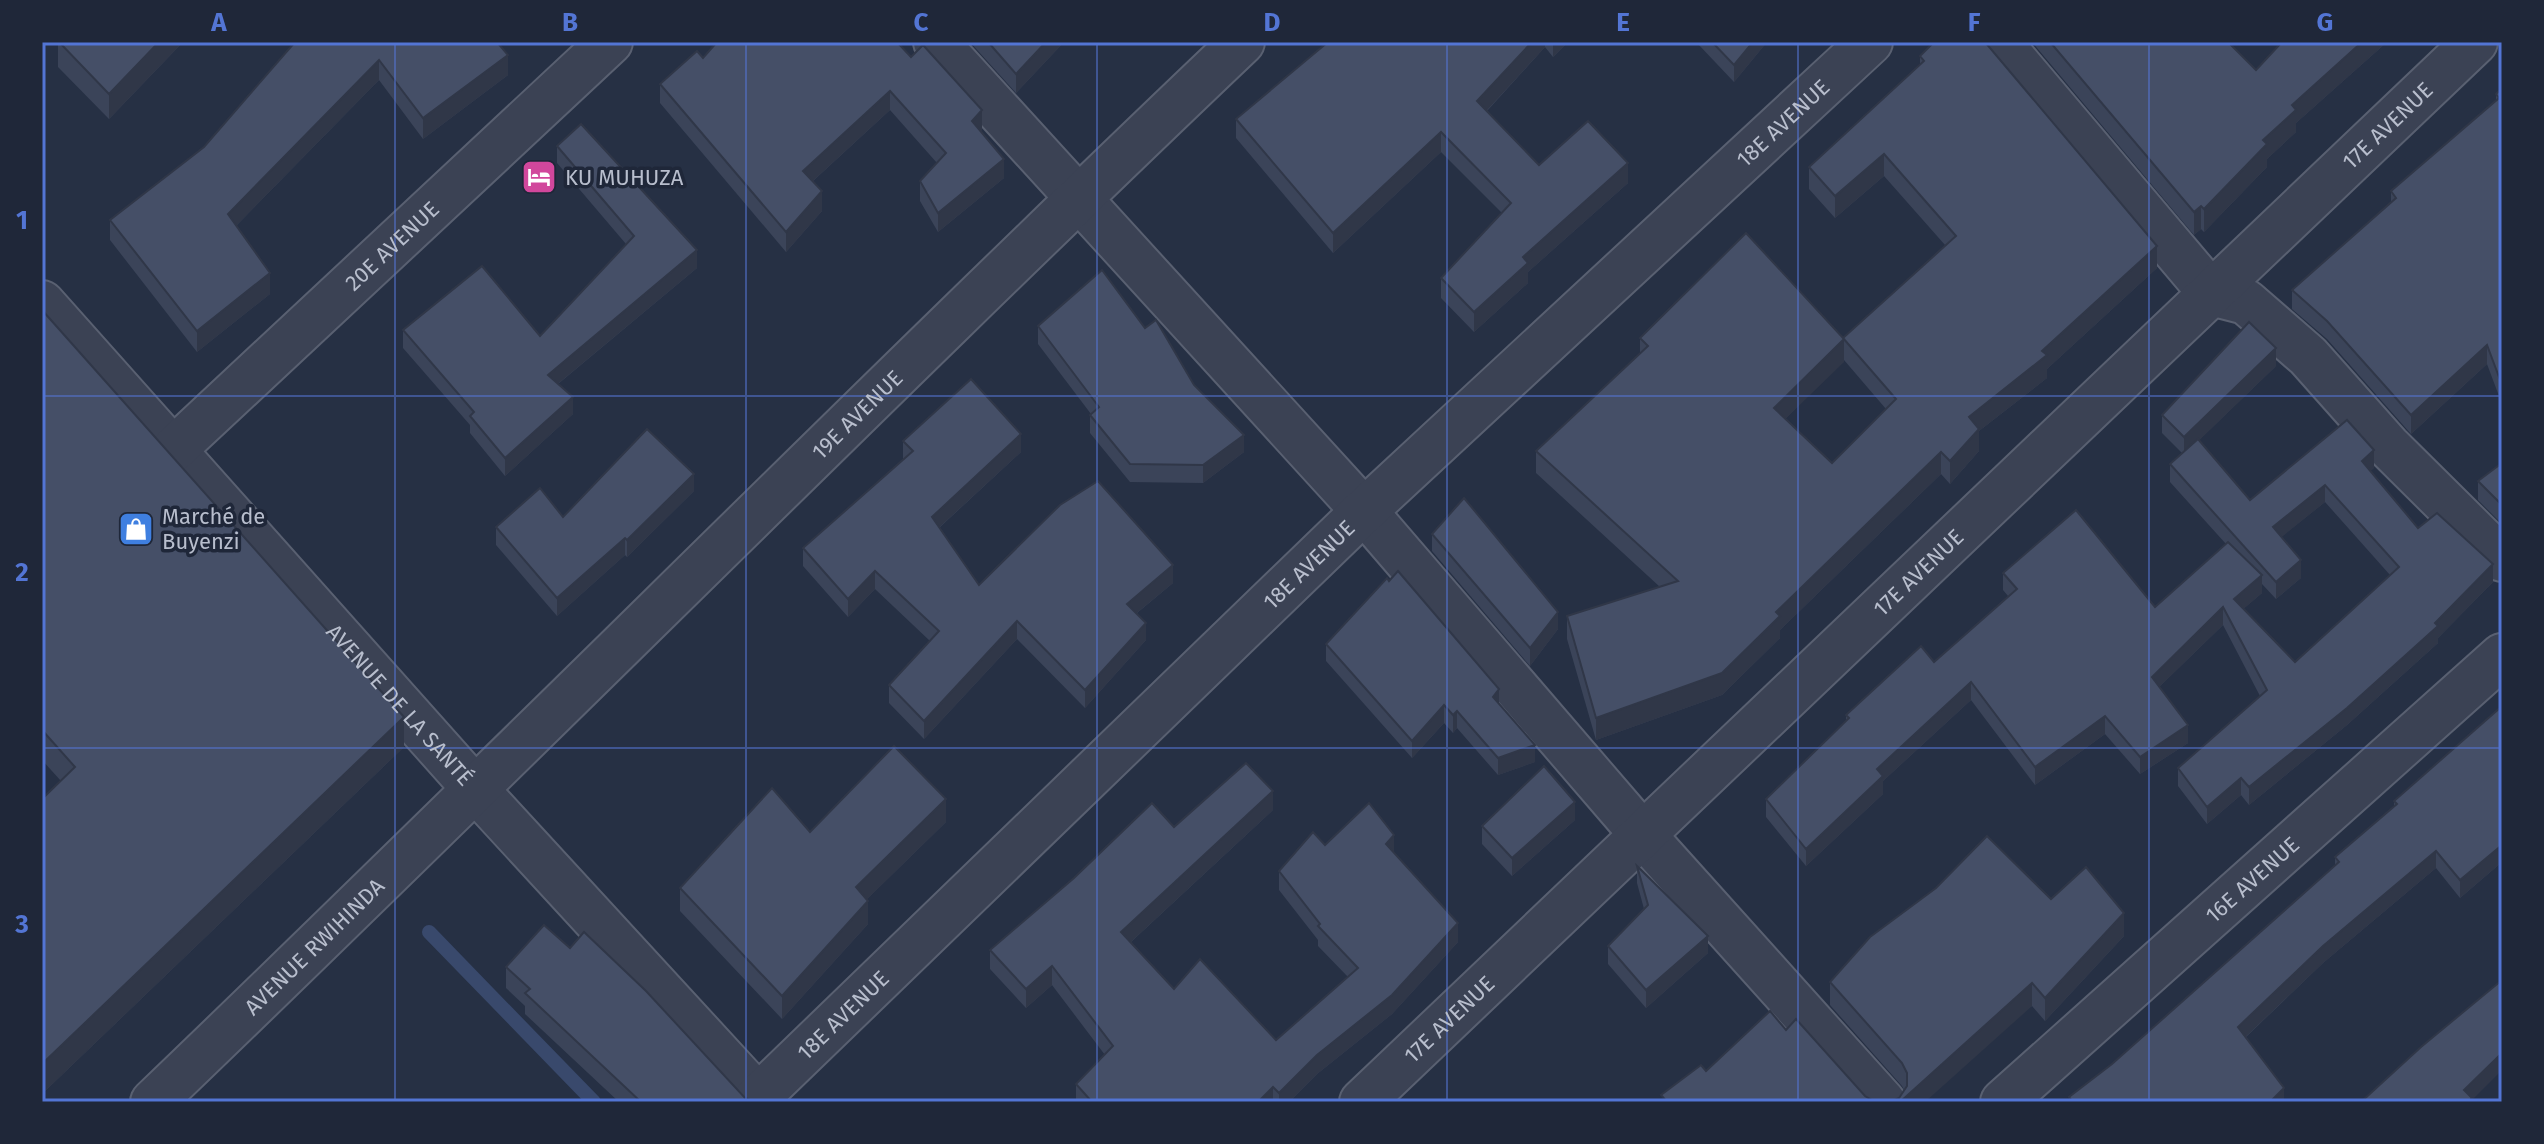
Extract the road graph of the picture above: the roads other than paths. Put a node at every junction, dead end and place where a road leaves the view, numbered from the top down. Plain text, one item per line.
1 (610, 42) edge
2 (936, 42) edge
3 (1242, 42) edge
4 (1870, 42) edge
5 (1999, 42) edge
6 (2475, 42) edge
7 (1078, 198) junction
8 (2211, 293) junction
9 (42, 303) edge
10 (174, 449) junction
11 (1364, 511) junction
12 (2502, 559) edge
13 (2502, 656) edge
14 (477, 791) junction
15 (1642, 834) junction
16 (760, 1100) edge
17 (153, 1102) edge
18 (1362, 1102) edge
19 (1883, 1102) edge
20 (2003, 1102) edge

1 - 10 street, 20E AVENUE
2 - 7 street
3 - 7 street, 19E AVENUE
4 - 11 street, 18E AVENUE
5 - 8 street
6 - 8 street, 17E AVENUE
7 - 11 street
7 - 14 street, 19E AVENUE
8 - 12 street
8 - 15 street, 17E AVENUE
9 - 10 street, AVENUE DE LA SANTÉ
10 - 14 street, AVENUE DE LA SANTÉ
11 - 15 street
11 - 16 street, 18E AVENUE
13 - 20 street, 16E AVENUE
14 - 16 street, AVENUE DE LA SANTÉ
14 - 17 street, AVENUE RWIHINDA
15 - 18 street, 17E AVENUE
15 - 19 street

